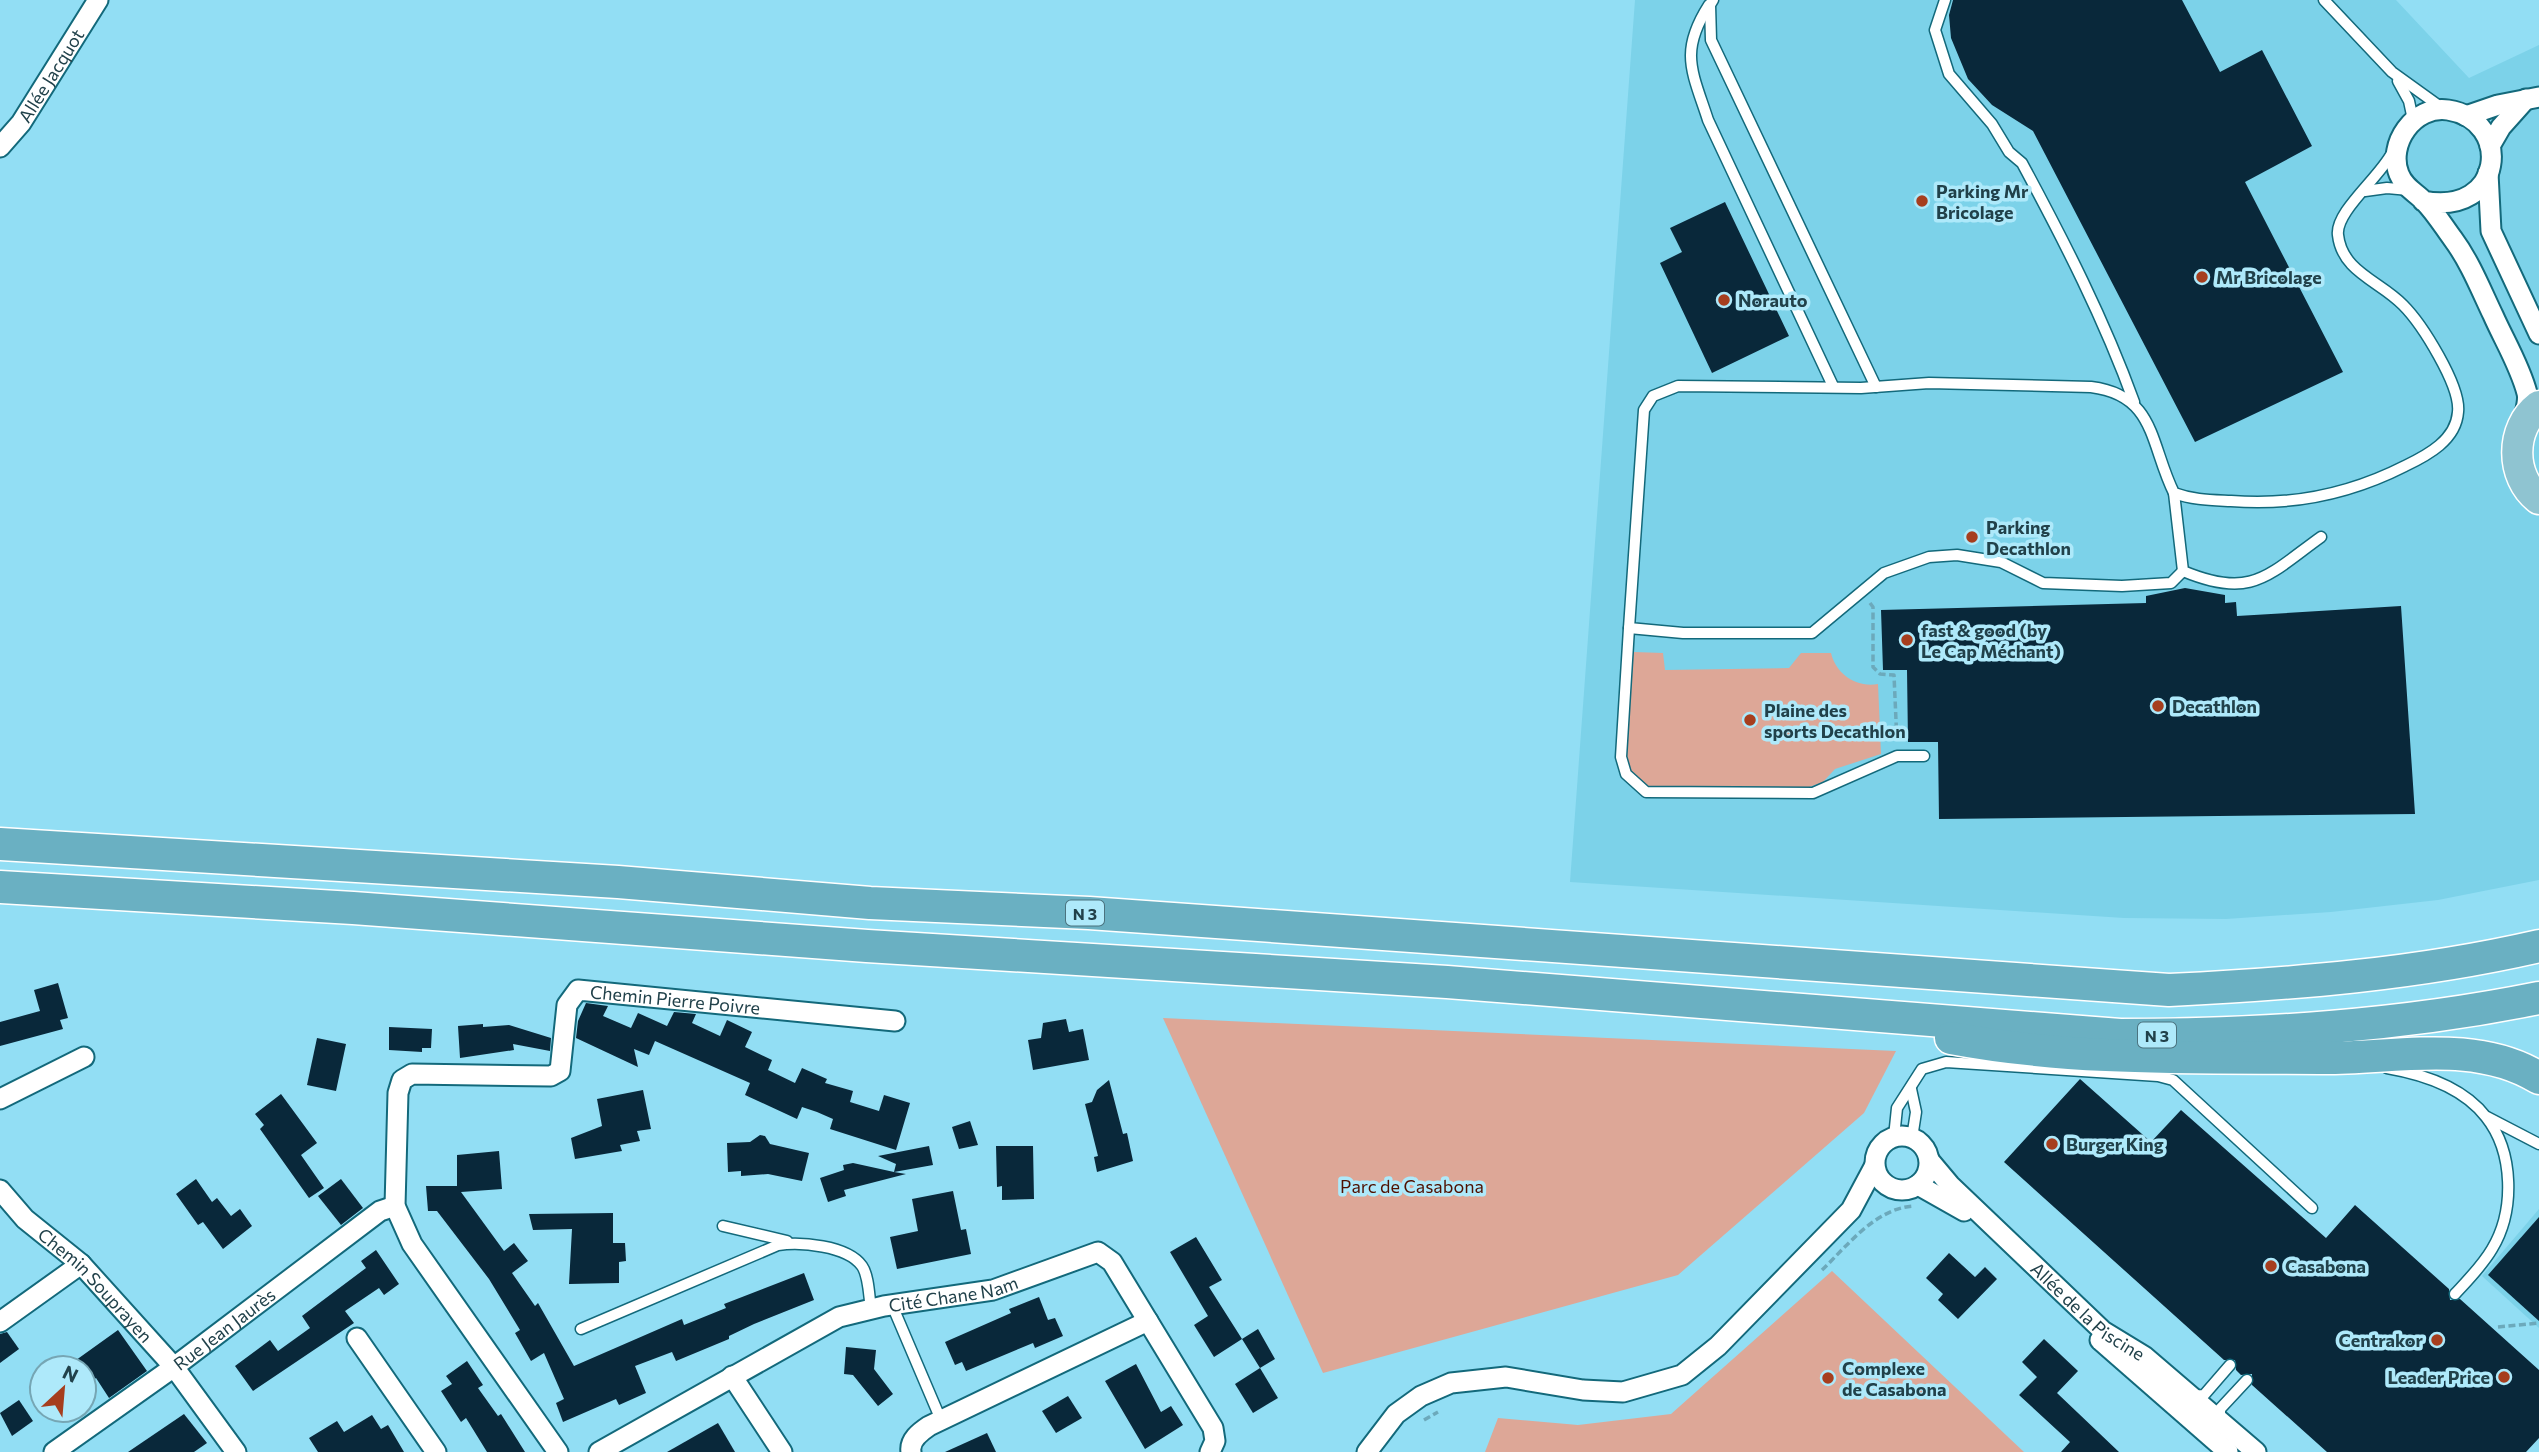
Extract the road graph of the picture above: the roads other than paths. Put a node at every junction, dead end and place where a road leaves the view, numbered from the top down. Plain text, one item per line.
1 (98, 0) edge
2 (1945, 0) edge
3 (2324, 0) edge
4 (1712, 3) edge
5 (2392, 72) junction
6 (2533, 98) edge
7 (2446, 110) junction
8 (2466, 116) junction
9 (2413, 120) junction
10 (2400, 137) junction
11 (2490, 146) junction
12 (0, 147) edge
13 (2488, 173) junction
14 (2365, 191) junction
15 (2416, 195) junction
16 (2539, 334) edge
17 (1833, 386) junction
18 (1876, 387) junction
19 (2134, 403) junction
20 (2531, 416) edge
21 (2174, 492) junction
22 (2539, 499) edge
23 (2321, 537) dead end
24 (2183, 571) junction
25 (1629, 628) junction
26 (1924, 757) dead end
27 (0, 844) edge
28 (0, 887) edge
29 (2539, 946) edge
30 (2539, 998) edge
31 (1774, 1005) junction
32 (895, 1021) dead end
33 (84, 1057) dead end
34 (2331, 1058) junction
35 (2539, 1078) edge
36 (1911, 1089) junction
37 (0, 1099) edge
38 (2487, 1117) junction
39 (1903, 1137) junction
40 (2539, 1144) edge
41 (1929, 1160) junction
42 (1874, 1167) junction
43 (1919, 1185) junction
44 (1891, 1189) junction
45 (0, 1190) edge
46 (395, 1206) junction
47 (2312, 1208) dead end
48 (1852, 1210) junction
49 (723, 1226) dead end
50 (795, 1242) junction
51 (81, 1264) junction
52 (2455, 1294) dead end
53 (892, 1305) junction
54 (871, 1310) junction
55 (1148, 1321) junction
56 (0, 1322) edge
57 (581, 1329) dead end
58 (357, 1338) dead end
59 (2230, 1365) dead end
60 (174, 1367) junction
61 (732, 1376) junction
62 (2247, 1380) dead end
63 (2188, 1396) junction
64 (941, 1420) junction
65 (2220, 1423) junction
66 (54, 1452) edge
67 (236, 1452) edge
68 (436, 1452) edge
69 (558, 1452) edge
70 (600, 1452) edge
71 (782, 1452) edge
72 (911, 1452) edge
73 (1210, 1452) edge
74 (1367, 1452) edge
75 (2228, 1452) edge
76 (2256, 1452) edge

1 - 12 street, Allée Jacquot
2 - 19 lane
3 - 5 lane
4 - 17 lane
4 - 18 lane
5 - 7 lane
5 - 9 lane
6 - 8 street
6 - 11 street
7 - 8 street
7 - 9 street
8 - 11 street
9 - 10 street
10 - 14 lane
10 - 15 street
11 - 13 street
13 - 15 street
13 - 16 street
14 - 15 lane
14 - 21 lane
15 - 20 street
17 - 18 lane
17 - 25 lane
18 - 19 lane
19 - 21 lane
20 - 22 main road
21 - 24 lane
23 - 24 lane
24 - 25 lane
25 - 26 lane
27 - 29 highway, N 3
28 - 31 highway, N 3
30 - 31 highway, N 3
31 - 34 highway, N 3
32 - 46 street, Chemin Pierre Poivre
33 - 37 street
34 - 35 highway, N 3
34 - 38 lane
36 - 39 lane
36 - 39 lane
36 - 47 lane
38 - 40 lane
38 - 52 lane
39 - 41 street
39 - 42 street
41 - 43 street
41 - 63 street, Allée de la Piscine
42 - 44 street
42 - 48 street
43 - 44 street
43 - 75 street, Allée de la Piscine
44 - 48 street
45 - 51 street, Chemin Souprayen
46 - 60 street, Rue Jean Jaurès
46 - 69 street, Chemin Pierre Poivre
48 - 74 street
49 - 50 lane
50 - 54 lane
50 - 57 lane
51 - 56 street
51 - 60 street, Chemin Souprayen
53 - 54 street, Cité Chane Nam
53 - 55 street, Cité Chane Nam
53 - 64 lane
54 - 61 street, Cité Chane Nam
55 - 64 street
55 - 73 street, Cité Chane Nam
58 - 68 street
59 - 63 lane
60 - 66 street, Rue Jean Jaurès
60 - 67 street, Chemin Souprayen
61 - 70 street, Cité Chane Nam
61 - 71 street
62 - 65 lane
63 - 65 street, Allée de la Piscine
64 - 72 street
65 - 76 street, Allée de la Piscine

